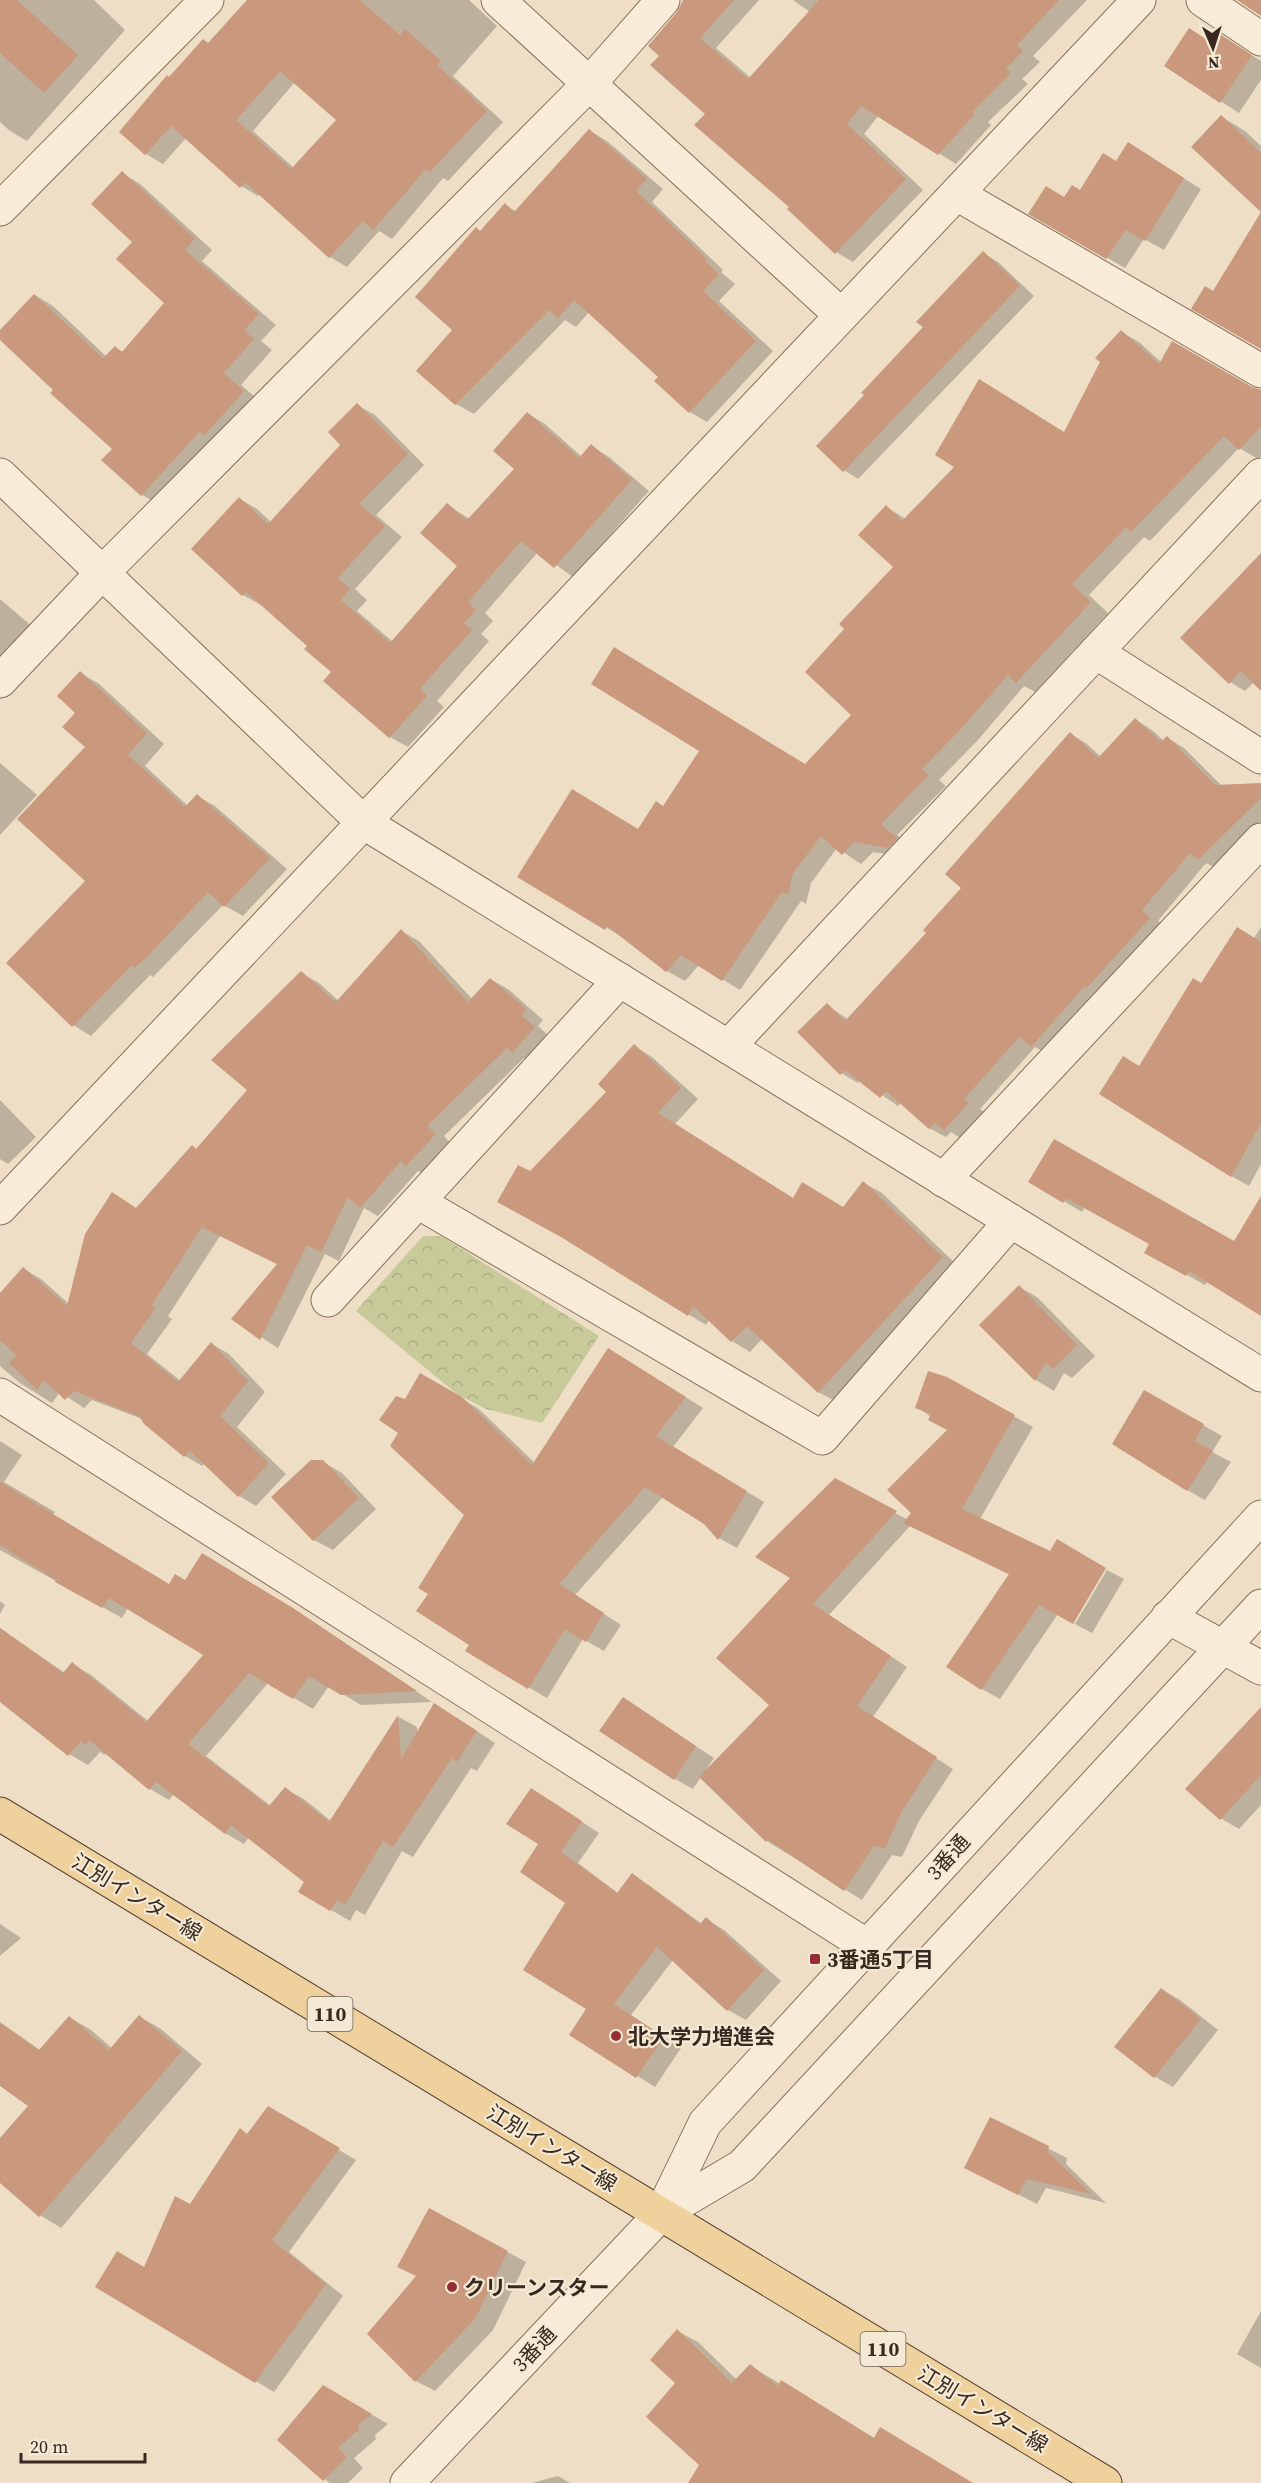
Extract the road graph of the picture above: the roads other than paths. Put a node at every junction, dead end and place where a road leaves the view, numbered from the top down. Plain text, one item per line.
1 (207, 0) edge
2 (498, 0) edge
3 (663, 0) edge
4 (1139, 0) edge
5 (1203, 0) edge
6 (1261, 39) edge
7 (589, 84) junction
8 (957, 194) junction
9 (0, 209) edge
10 (841, 315) junction
11 (1261, 371) edge
12 (0, 475) edge
13 (1261, 475) edge
14 (102, 573) junction
15 (1096, 652) junction
16 (0, 681) edge
17 (1261, 757) edge
18 (363, 822) junction
19 (1261, 840) edge
20 (620, 981) junction
21 (728, 1047) junction
22 (943, 1180) junction
23 (5, 1195) edge
24 (418, 1202) junction
25 (1011, 1221) junction
26 (328, 1300) dead end
27 (1261, 1376) edge
28 (0, 1395) edge
29 (1261, 1517) edge
30 (1261, 1606) edge
31 (1168, 1617) junction
32 (1223, 1648) junction
33 (1261, 1668) edge
34 (0, 1814) edge
35 (867, 1946) junction
36 (661, 2214) junction
37 (407, 2483) edge
38 (1105, 2483) edge

1 - 9 street
2 - 7 street
3 - 7 street
4 - 8 street
5 - 6 street
7 - 10 street
7 - 14 street
8 - 10 street
8 - 11 street
10 - 18 street
12 - 14 street
13 - 15 street
14 - 16 street
14 - 18 street
15 - 17 street
15 - 21 street
18 - 20 street
18 - 23 street
19 - 22 street
20 - 21 street
20 - 24 street
21 - 22 street
22 - 25 street
24 - 25 street
24 - 26 street
25 - 27 street
28 - 35 street
29 - 31 street, 3番通
30 - 32 street, 3番通
31 - 32 street
31 - 35 street, 3番通
32 - 33 street
32 - 36 street, 3番通
34 - 36 main road, 江別インター線 / 110
35 - 36 street, 3番通
36 - 37 street, 3番通
36 - 38 main road, 江別インター線 / 110

